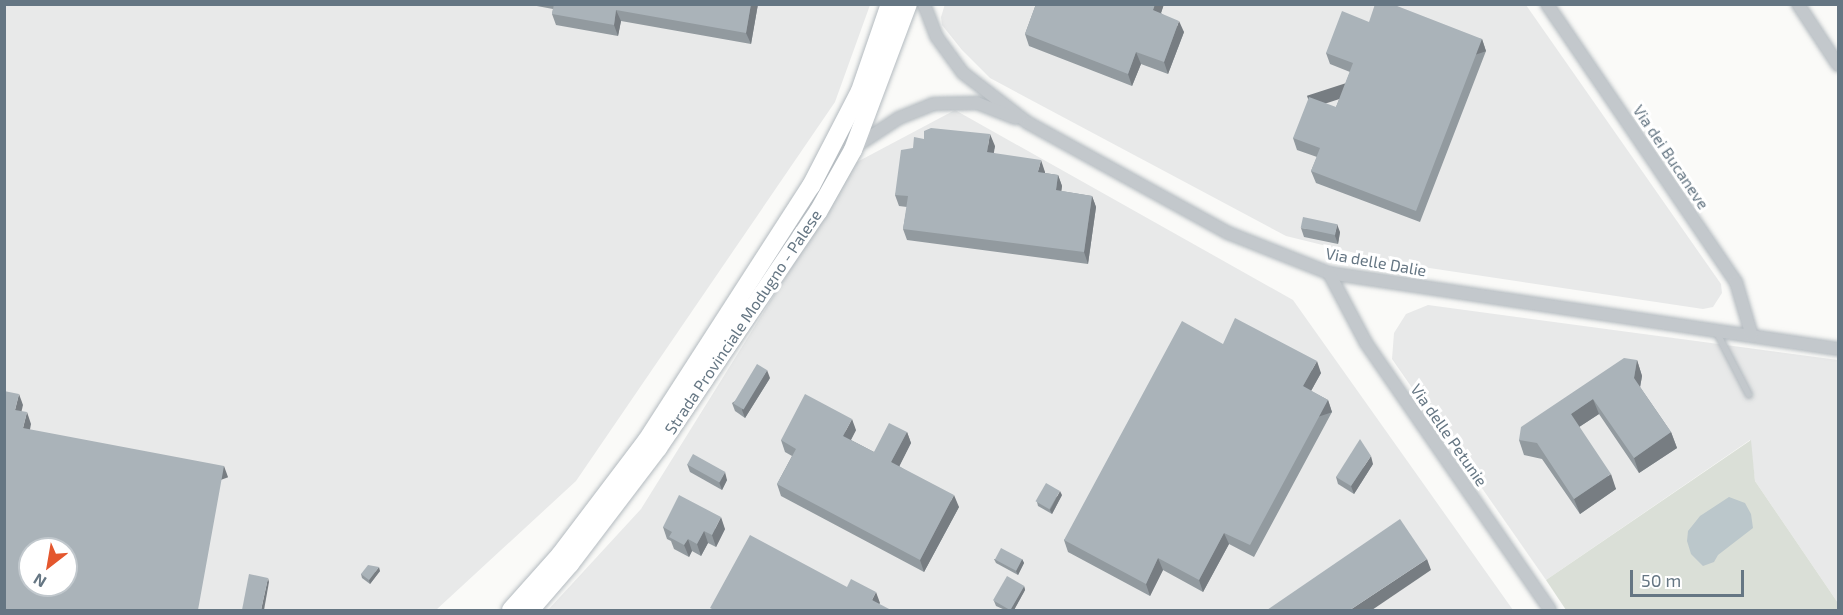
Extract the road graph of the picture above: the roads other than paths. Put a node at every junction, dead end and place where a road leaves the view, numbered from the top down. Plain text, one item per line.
1 (890, 4) edge
2 (909, 4) edge
3 (924, 4) edge
4 (1547, 4) edge
5 (1798, 4) edge
6 (1839, 64) edge
7 (1028, 123) junction
8 (853, 150) junction
9 (1329, 273) junction
10 (1716, 330) junction
11 (1752, 336) junction
12 (1839, 349) edge
13 (1749, 395) dead end
14 (511, 610) edge
15 (530, 610) edge
16 (1550, 610) edge

1 - 14 main road, Strada Provinciale Modugno - Palese
2 - 8 main road, Strada Provinciale Modugno - Palese
3 - 7 street, Via delle Dalie
4 - 11 street, Via dei Bucaneve
5 - 6 street
7 - 8 street
7 - 9 street, Via delle Dalie
8 - 15 main road, Strada Provinciale Modugno - Palese
9 - 10 street, Via delle Dalie
9 - 16 street, Via delle Petunie
10 - 11 street, Via delle Dalie
10 - 13 lane
11 - 12 street, Via delle Dalie

